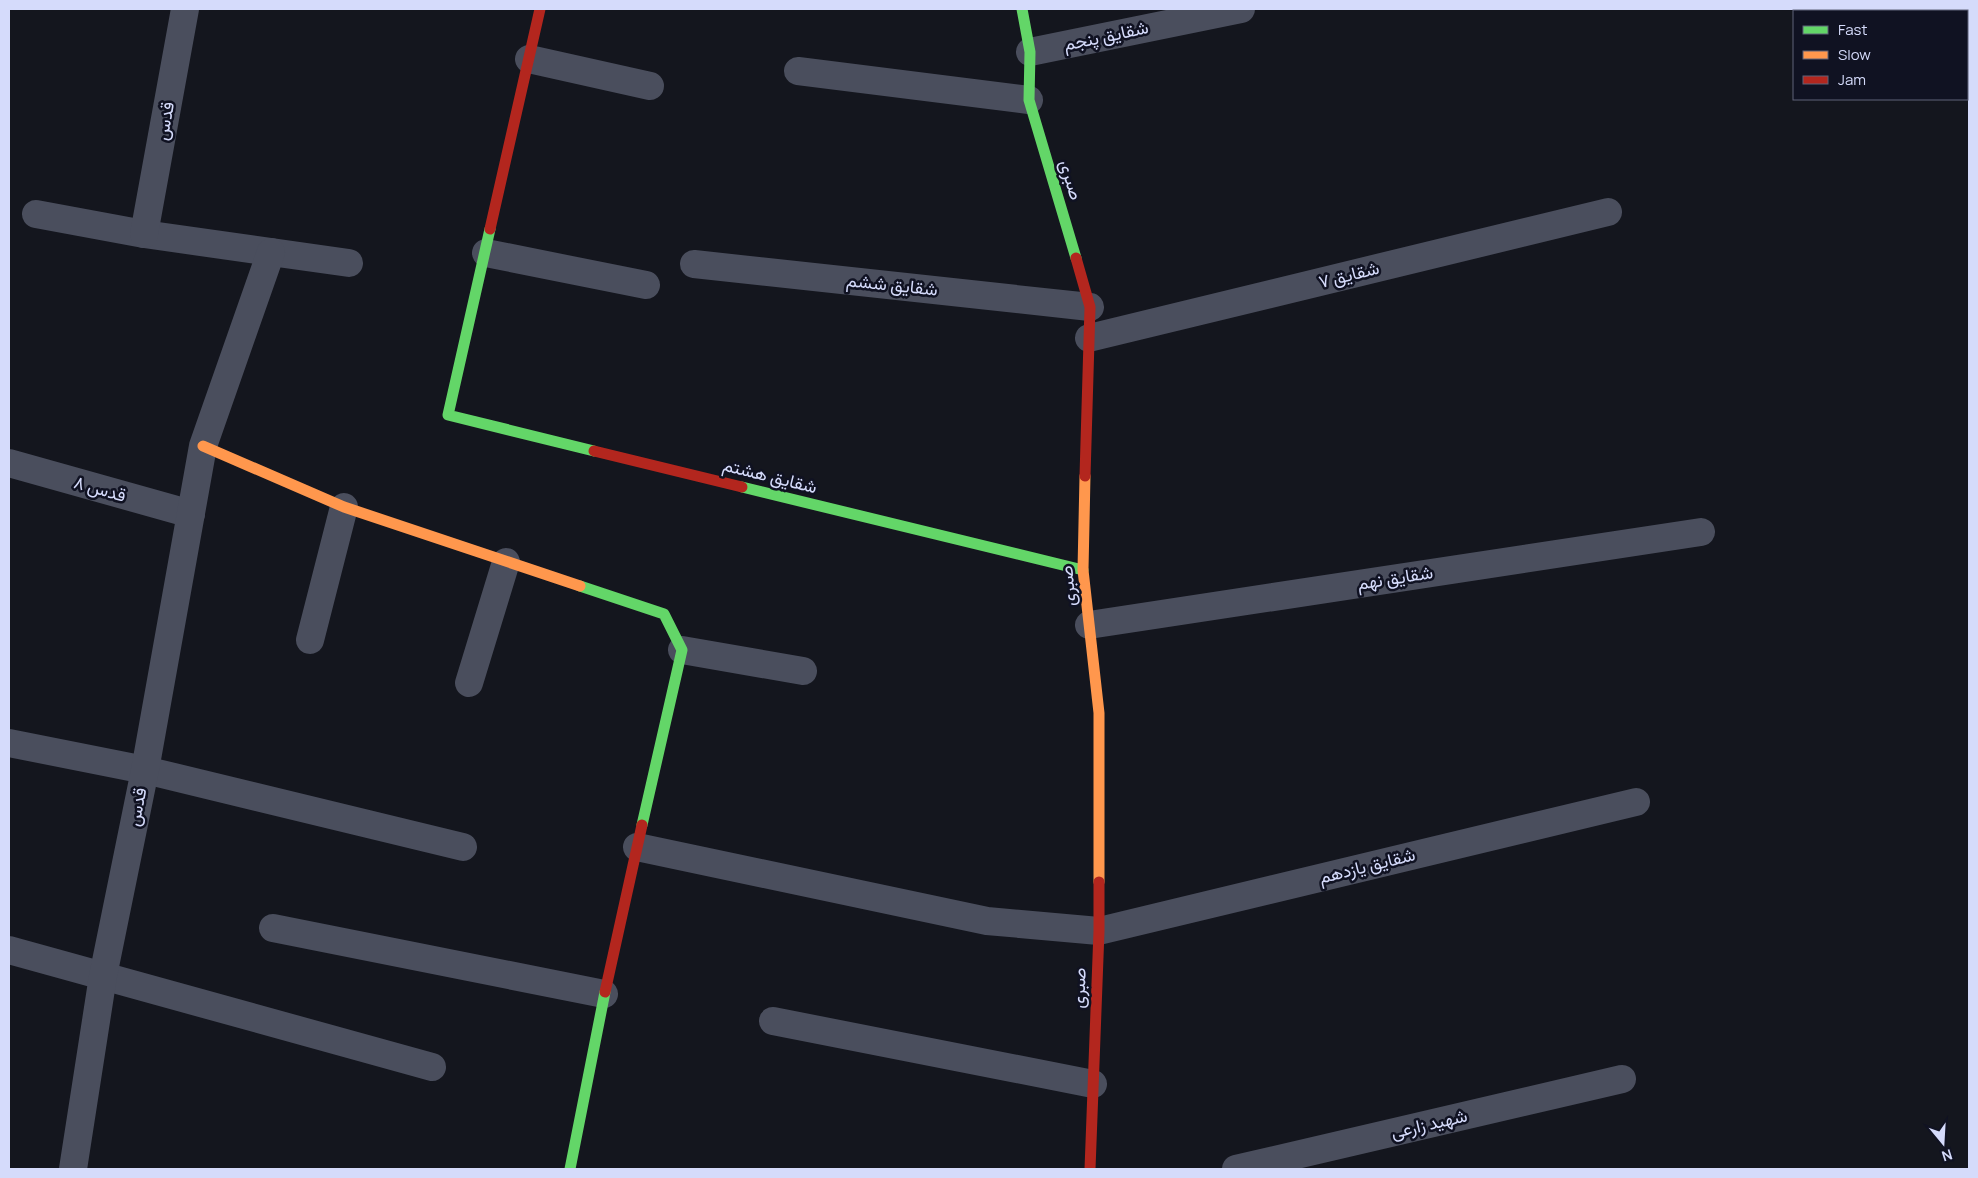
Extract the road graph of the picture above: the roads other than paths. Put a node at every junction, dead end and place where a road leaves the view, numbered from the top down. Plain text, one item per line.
1 (185, 9) edge
2 (540, 9) edge
3 (1022, 9) edge
4 (1241, 9) edge
5 (1030, 52) junction
6 (528, 60) junction
7 (798, 71) dead end
8 (650, 86) dead end
9 (1029, 100) junction
10 (1608, 212) dead end
11 (36, 214) dead end
12 (144, 234) junction
13 (271, 252) junction
14 (486, 253) junction
15 (349, 263) dead end
16 (694, 264) dead end
17 (646, 285) dead end
18 (1090, 307) junction
19 (1089, 338) junction
20 (203, 446) junction
21 (9, 463) edge
22 (344, 507) junction
23 (191, 514) junction
24 (1701, 532) dead end
25 (506, 562) junction
26 (1083, 570) junction
27 (1089, 625) junction
28 (310, 640) dead end
29 (682, 650) junction
30 (802, 671) dead end
31 (469, 683) dead end
32 (9, 743) edge
33 (145, 770) junction
34 (1636, 802) dead end
35 (463, 847) dead end
36 (637, 847) junction
37 (273, 928) dead end
38 (1099, 931) junction
39 (9, 950) edge
40 (103, 976) junction
41 (604, 994) junction
42 (773, 1021) dead end
43 (432, 1067) dead end
44 (1622, 1079) dead end
45 (1093, 1084) junction
46 (73, 1169) edge
47 (570, 1169) edge
48 (1090, 1169) edge
49 (1236, 1169) edge

1 - 12 street, قدس
2 - 6 street
3 - 5 street, صبری
4 - 5 street, شقایق پنجم
5 - 9 street, صبری
6 - 8 street
6 - 14 street
7 - 9 street
9 - 18 street, صبری
10 - 19 street, شقایق ۷
11 - 12 street
12 - 13 street
13 - 15 street
13 - 20 street, قدس
14 - 17 street
14 - 26 street, شقایق هشتم
16 - 18 street, شقایق ششم
18 - 19 street, صبری
19 - 26 street, صبری
20 - 22 street
20 - 23 street, قدس
21 - 23 street, قدس ۸
22 - 25 street
22 - 28 street
23 - 33 street, قدس
24 - 27 street, شقایق نهم
25 - 29 street
25 - 31 street
26 - 27 street, صبری
27 - 38 street, صبری
29 - 30 street
29 - 36 street
32 - 33 street
33 - 35 street
33 - 40 street, قدس
34 - 38 street, شقایق یازدهم
36 - 38 street, شقایق یازدهم
36 - 41 street
37 - 41 street
38 - 45 street, صبری
39 - 40 street
40 - 43 street
40 - 46 street, قدس
41 - 47 street
42 - 45 street
44 - 49 street, شهید زارعی
45 - 48 street, صبری

